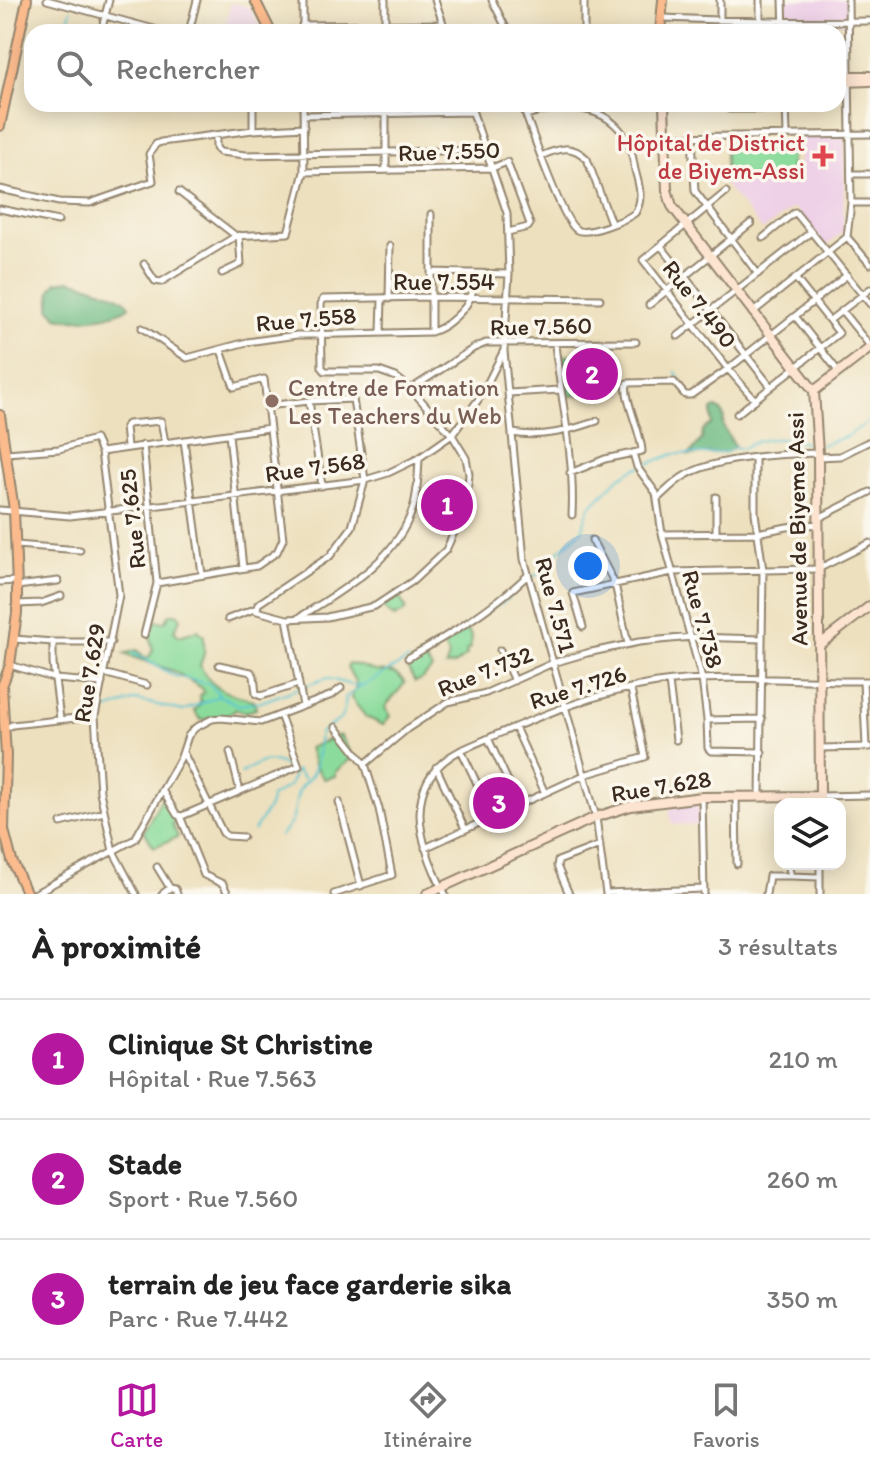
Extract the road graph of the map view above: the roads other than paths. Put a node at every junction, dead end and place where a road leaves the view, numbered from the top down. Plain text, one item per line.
1 (27, 0) edge
2 (47, 0) edge
3 (109, 0) edge
4 (197, 0) edge
5 (255, 0) edge
6 (303, 0) edge
7 (385, 0) edge
8 (428, 0) edge
9 (492, 0) edge
10 (584, 0) edge
11 (663, 0) edge
12 (720, 0) edge
13 (760, 0) edge
14 (783, 0) edge
15 (848, 0) edge
16 (436, 1) edge
17 (106, 16) junction
18 (720, 20) junction
19 (760, 20) junction
20 (783, 20) junction
21 (870, 21) edge
22 (849, 22) junction
23 (814, 23) joint
24 (104, 24) edge
25 (134, 24) edge
26 (191, 24) edge
27 (267, 24) edge
28 (302, 24) edge
29 (385, 24) edge
30 (443, 24) edge
31 (504, 24) edge
32 (584, 24) edge
33 (662, 24) edge
34 (687, 24) edge
35 (783, 24) edge
36 (870, 78) edge
37 (846, 79) edge
38 (850, 79) junction
39 (253, 112) edge
40 (472, 112) joint
41 (525, 112) edge
42 (537, 112) edge
43 (596, 112) edge
44 (666, 112) edge
45 (786, 112) edge
46 (386, 113) junction
47 (303, 115) joint
48 (526, 115) junction
49 (0, 126) edge
50 (304, 127) junction
51 (253, 130) junction
52 (850, 134) junction
53 (870, 134) edge
54 (216, 135) junction
55 (787, 135) junction
56 (666, 137) junction
57 (692, 137) junction
58 (486, 150) junction
59 (386, 152) junction
60 (305, 153) junction
61 (541, 156) junction
62 (492, 168) junction
63 (386, 170) junction
64 (304, 172) junction
65 (851, 174) junction
66 (870, 174) edge
67 (0, 189) edge
68 (179, 192) dead end
69 (726, 192) dead end
70 (851, 203) junction
71 (870, 203) edge
72 (706, 208) junction
73 (0, 209) edge
74 (431, 214) dead end
75 (58, 221) dead end
76 (611, 223) junction
77 (751, 223) dead end
78 (685, 226) junction
79 (508, 232) junction
80 (811, 232) junction
81 (238, 236) junction
82 (847, 237) junction
83 (763, 238) dead end
84 (731, 239) junction
85 (390, 246) dead end
86 (661, 246) junction
87 (829, 254) junction
88 (709, 257) junction
89 (144, 264) dead end
90 (870, 264) edge
91 (431, 272) junction
92 (222, 273) dead end
93 (473, 273) junction
94 (509, 274) junction
95 (758, 274) junction
96 (847, 275) junction
97 (685, 277) junction
98 (796, 279) junction
99 (870, 289) edge
100 (667, 292) junction
101 (735, 292) junction
102 (863, 294) junction
103 (430, 297) junction
104 (470, 298) junction
105 (508, 298) junction
106 (385, 299) junction
107 (600, 299) dead end
108 (814, 301) junction
109 (870, 304) edge
110 (649, 305) dead end
111 (712, 310) junction
112 (842, 311) junction
113 (752, 313) junction
114 (795, 316) junction
115 (829, 320) junction
116 (692, 325) junction
117 (142, 328) dead end
118 (381, 332) junction
119 (431, 332) junction
120 (322, 333) junction
121 (678, 336) dead end
122 (770, 336) junction
123 (504, 341) junction
124 (636, 342) dead end
125 (555, 344) junction
126 (870, 347) edge
127 (820, 348) junction
128 (221, 350) junction
129 (504, 350) junction
130 (747, 354) junction
131 (796, 368) junction
132 (728, 369) junction
133 (839, 372) junction
134 (771, 387) junction
135 (411, 389) junction
136 (560, 390) junction
137 (814, 391) junction
138 (509, 393) junction
139 (755, 400) junction
140 (309, 401) junction
141 (267, 406) junction
142 (737, 414) dead end
143 (0, 415) edge
144 (597, 421) dead end
145 (269, 428) junction
146 (567, 432) junction
147 (512, 433) junction
148 (229, 434) junction
149 (452, 435) junction
150 (184, 440) junction
151 (870, 441) edge
152 (165, 442) junction
153 (143, 445) junction
154 (127, 447) junction
155 (3, 448) edge
156 (101, 452) junction
157 (633, 453) junction
158 (818, 455) junction
159 (755, 457) junction
160 (419, 458) junction
161 (570, 473) junction
162 (365, 480) junction
163 (322, 486) junction
164 (277, 492) junction
165 (870, 492) edge
166 (236, 496) junction
167 (716, 497) dead end
168 (657, 499) junction
169 (193, 501) junction
170 (150, 507) junction
171 (0, 510) edge
172 (14, 510) junction
173 (109, 512) junction
174 (572, 515) dead end
175 (819, 521) junction
176 (757, 533) junction
177 (662, 534) junction
178 (716, 534) junction
179 (592, 540) dead end
180 (870, 543) edge
181 (15, 545) junction
182 (80, 550) dead end
183 (243, 568) junction
184 (818, 569) junction
185 (763, 570) junction
186 (672, 572) junction
187 (202, 574) junction
188 (528, 575) junction
189 (58, 581) dead end
190 (0, 582) edge
191 (17, 583) junction
192 (157, 583) junction
193 (615, 584) junction
194 (61, 596) dead end
195 (16, 604) junction
196 (870, 606) edge
197 (257, 608) junction
198 (299, 618) junction
199 (228, 619) dead end
200 (287, 619) junction
201 (583, 627) dead end
202 (144, 635) dead end
203 (692, 637) junction
204 (13, 638) junction
205 (762, 639) junction
206 (53, 642) junction
207 (111, 642) junction
208 (628, 644) junction
209 (819, 645) junction
210 (500, 650) dead end
211 (408, 658) dead end
212 (553, 663) junction
213 (10, 665) junction
214 (219, 665) dead end
215 (104, 673) junction
216 (56, 679) junction
217 (702, 679) junction
218 (762, 680) junction
219 (514, 681) junction
220 (819, 681) junction
221 (867, 681) edge
222 (669, 682) junction
223 (102, 683) junction
224 (147, 685) dead end
225 (1, 686) edge
226 (299, 687) junction
227 (341, 688) dead end
228 (631, 690) junction
229 (303, 706) junction
230 (565, 707) junction
231 (280, 715) junction
232 (95, 716) junction
233 (60, 719) junction
234 (762, 719) junction
235 (707, 720) junction
236 (336, 727) dead end
237 (515, 727) junction
238 (5, 729) junction
239 (488, 738) junction
240 (676, 740) dead end
241 (868, 747) edge
242 (819, 748) junction
243 (461, 750) junction
244 (230, 752) dead end
245 (762, 752) junction
246 (183, 753) junction
247 (365, 764) junction
248 (436, 766) junction
249 (584, 775) junction
250 (3, 783) edge
251 (162, 790) junction
252 (240, 791) junction
253 (545, 793) junction
254 (870, 795) edge
255 (736, 796) junction
256 (760, 796) junction
257 (702, 797) junction
258 (776, 798) edge
259 (820, 798) edge
260 (840, 798) edge
261 (339, 802) dead end
262 (210, 804) junction
263 (519, 805) junction
264 (104, 812) junction
265 (180, 816) junction
266 (493, 817) junction
267 (596, 817) junction
268 (61, 823) dead end
269 (465, 829) junction
270 (243, 837) dead end
271 (600, 845) junction
272 (425, 848) junction
273 (113, 851) junction
274 (737, 864) dead end
275 (157, 867) dead end
276 (790, 870) edge
277 (820, 870) edge
278 (791, 876) junction
279 (819, 877) junction
280 (361, 886) junction
281 (170, 888) junction
282 (354, 891) edge
283 (443, 891) edge
284 (703, 891) edge
285 (668, 892) edge
286 (135, 893) edge
287 (606, 893) edge
288 (27, 894) edge
289 (34, 894) edge
290 (162, 894) edge
291 (177, 894) edge
292 (228, 894) edge
293 (334, 894) edge
294 (427, 894) edge
295 (569, 894) edge
296 (766, 894) edge
297 (820, 894) edge

1 - 49 main road
2 - 17 street
3 - 17 street
4 - 26 street
5 - 27 main road
6 - 28 street
7 - 29 street
8 - 16 street
9 - 31 street
10 - 32 street
11 - 33 main road
12 - 18 street
13 - 19 street
14 - 20 street
15 - 22 street
16 - 30 street
17 - 24 street
17 - 25 street
18 - 19 street
18 - 34 street
19 - 20 street
20 - 23 street
20 - 35 street
21 - 22 street
22 - 23 street
22 - 38 street
36 - 38 main road
37 - 38 main road
38 - 52 street
39 - 51 street
40 - 46 street
40 - 58 street, Rue 7.568
41 - 48 street
42 - 48 street
43 - 76 street
44 - 56 main road, Avenue de Biyeme Assi
45 - 55 street
46 - 47 street
46 - 59 street
47 - 50 street
48 - 61 street
50 - 51 street
50 - 60 street
51 - 54 street
52 - 53 street
52 - 55 street
52 - 65 street
54 - 60 street
54 - 67 street
55 - 57 street
56 - 57 street
56 - 78 main road, Avenue de Biyeme Assi
57 - 72 street
58 - 59 street
58 - 62 street, Rue 7.568
59 - 60 street
59 - 63 street
60 - 64 street
61 - 76 street
61 - 76 street
62 - 63 street, Rue 7.550
62 - 79 street, Rue 7.568
62 - 79 street, Rue 7.550
63 - 64 street, Rue 7.550
64 - 81 street
65 - 66 street
65 - 70 street
68 - 81 street
69 - 72 street, Rue 7.490
70 - 71 street
70 - 82 street
72 - 78 street, Rue 7.490
72 - 84 street
73 - 75 street
74 - 91 street
77 - 84 street
78 - 86 street, Rue 7.490
78 - 88 main road, Avenue de Biyeme Assi
79 - 94 street, Rue 7.568
80 - 83 street
80 - 87 street
80 - 95 street
81 - 89 street
81 - 92 street
82 - 87 street
82 - 90 street
84 - 88 street
84 - 95 street
85 - 106 street
86 - 97 street
86 - 100 street, Rue 7.490
87 - 96 street
87 - 98 street
88 - 97 street
88 - 101 main road, Avenue de Biyeme Assi
91 - 93 street
91 - 103 street
93 - 94 street
93 - 104 street
94 - 105 street, Rue 7.568
95 - 101 street
96 - 102 street
96 - 108 street, Rue 7.490
97 - 100 street
97 - 111 street
98 - 108 street
98 - 113 street
99 - 102 street
100 - 110 street
100 - 116 street, Rue 7.490
101 - 111 street
101 - 113 main road, Avenue de Biyeme Assi
102 - 109 street
102 - 112 street
103 - 104 street, Rue 7.554
103 - 106 street, Rue 7.554
103 - 119 street
104 - 105 street, Rue 7.554
104 - 119 street
105 - 107 street, Rue 7.554
105 - 123 street, Rue 7.568
106 - 118 street
106 - 120 street, Rue 7.554
108 - 114 street, Rue 7.490
108 - 115 street
111 - 116 street
111 - 130 street
112 - 115 street
112 - 126 street
113 - 122 main road, Avenue de Biyeme Assi
114 - 122 street, Rue 7.490
114 - 127 street
115 - 127 street
116 - 121 street
116 - 132 street, Rue 7.490
117 - 128 street, Rue 7.558
118 - 119 street, Rue 7.558
118 - 120 street, Rue 7.558
120 - 128 street, Rue 7.558
120 - 135 street
122 - 130 street, Rue 7.490
122 - 131 main road, Avenue de Biyeme Assi
123 - 125 street, Rue 7.560
123 - 129 street, Rue 7.568
123 - 135 street, Rue 7.560
124 - 125 street, Rue 7.560
125 - 136 street
126 - 133 main road
127 - 131 street
127 - 133 street
128 - 141 street
129 - 138 street, Rue 7.571
129 - 149 street, Rue 7.568
130 - 132 street, Rue 7.490
130 - 134 street
131 - 134 street
131 - 137 main road, Avenue de Biyeme Assi
132 - 139 street
132 - 157 street
133 - 137 main road
134 - 139 street
135 - 149 street
136 - 138 street
136 - 146 street
137 - 158 main road, Avenue de Biyeme Assi
138 - 147 street, Rue 7.571
139 - 142 street
140 - 141 street
140 - 162 street
140 - 163 street
141 - 145 street
143 - 155 main road
144 - 146 street
145 - 148 street
145 - 164 street
146 - 147 street
146 - 161 street
147 - 188 street, Rue 7.571
148 - 150 street
148 - 166 street
149 - 160 street, Rue 7.568
149 - 198 street
150 - 152 street
150 - 169 street
151 - 158 street
152 - 153 street
152 - 154 street
153 - 154 street
153 - 170 street, Rue 7.625
154 - 156 street
155 - 156 street
155 - 172 main road
156 - 173 street, Rue 7.629
157 - 161 street
157 - 168 street, Rue 7.738
158 - 159 street
158 - 175 main road, Avenue de Biyeme Assi
159 - 168 street
159 - 176 street
160 - 162 street, Rue 7.568
160 - 198 street
161 - 174 street
162 - 163 street, Rue 7.568
162 - 197 street
163 - 164 street, Rue 7.568
164 - 166 street, Rue 7.568
164 - 183 street
165 - 175 street
166 - 169 street, Rue 7.568
166 - 183 street
167 - 178 street
168 - 177 street, Rue 7.738
169 - 170 street, Rue 7.568
169 - 187 street
170 - 173 street, Rue 7.568
170 - 192 street, Rue 7.625
171 - 172 street, Rue 7.568
172 - 173 street, Rue 7.568
172 - 181 main road
173 - 207 street, Rue 7.629
175 - 176 street
175 - 184 main road, Avenue de Biyeme Assi
176 - 178 street
176 - 185 street
177 - 178 street
177 - 186 street, Rue 7.738
179 - 193 street
180 - 184 street
181 - 182 street
181 - 191 main road
183 - 187 street
184 - 185 street
184 - 209 main road, Avenue de Biyeme Assi
185 - 186 street
185 - 205 street
186 - 193 street
186 - 203 street, Rue 7.738
187 - 192 street
188 - 211 street
188 - 212 street, Rue 7.571
189 - 191 street
190 - 191 street
191 - 195 main road
192 - 202 street, Rue 7.625
193 - 201 street
193 - 208 street
194 - 195 street
195 - 204 main road
196 - 209 main road
197 - 199 street
197 - 200 street
198 - 200 street
200 - 226 street
203 - 205 street, Rue 7.732
203 - 208 street, Rue 7.732
203 - 217 street, Rue 7.738
204 - 206 street
204 - 213 main road
205 - 218 street
206 - 207 street
206 - 216 street
207 - 215 street, Rue 7.629
208 - 212 street, Rue 7.732
209 - 220 main road, Avenue de Biyeme Assi
210 - 219 street
212 - 219 street, Rue 7.732
212 - 230 street, Rue 7.571
213 - 216 street
213 - 225 main road
214 - 226 street
215 - 223 street, Rue 7.629
215 - 224 street
216 - 223 street
216 - 233 street
217 - 218 street, Rue 7.726
217 - 222 street, Rue 7.726
217 - 235 street, Rue 7.738
218 - 220 street, Rue 7.726
218 - 234 street
219 - 247 street, Rue 7.732
220 - 221 street, Rue 7.726
220 - 242 main road, Avenue de Biyeme Assi
221 - 241 street
222 - 228 street, Rue 7.726
222 - 240 street
223 - 232 street, Rue 7.629
225 - 238 main road
226 - 229 street
227 - 229 street
228 - 230 street, Rue 7.726
228 - 249 street
229 - 231 street
230 - 237 street, Rue 7.726
230 - 249 street, Rue 7.571
231 - 246 street
231 - 252 street
232 - 233 street
232 - 264 street, Rue 7.629
233 - 238 street
234 - 235 street
234 - 245 street
235 - 245 street, Rue 7.738
236 - 247 street
237 - 239 street, Rue 7.726
237 - 253 street
238 - 250 main road
239 - 243 street, Rue 7.726
239 - 263 street
241 - 242 street
242 - 259 main road, Avenue de Biyeme Assi
243 - 248 street, Rue 7.726
243 - 266 street
244 - 252 street
245 - 256 street
246 - 251 street
246 - 262 street
247 - 280 street
248 - 269 street
248 - 272 street
249 - 253 street
249 - 267 street, Rue 7.571
250 - 288 main road
251 - 265 street
251 - 273 street
252 - 262 street
253 - 263 street
254 - 260 street, Rue 7.628
255 - 256 main road, Rue 7.628
255 - 257 main road, Rue 7.628
255 - 274 street
256 - 258 main road, Rue 7.628
257 - 267 main road, Rue 7.628
257 - 284 street
261 - 280 street
262 - 265 street
262 - 270 street
263 - 266 street
264 - 268 street
264 - 273 street, Rue 7.629
265 - 292 street
266 - 269 street
267 - 271 street, Rue 7.571
267 - 283 main road, Rue 7.628
269 - 272 street
271 - 287 street, Rue 7.571
271 - 295 street
272 - 283 street
273 - 286 street, Rue 7.629
273 - 289 street
275 - 281 street
276 - 278 street
277 - 279 street
278 - 279 street
278 - 296 street
279 - 297 street
280 - 282 street
281 - 290 street
281 - 291 street
282 - 293 street
283 - 294 main road, Rue 7.628
284 - 285 street
285 - 287 street

